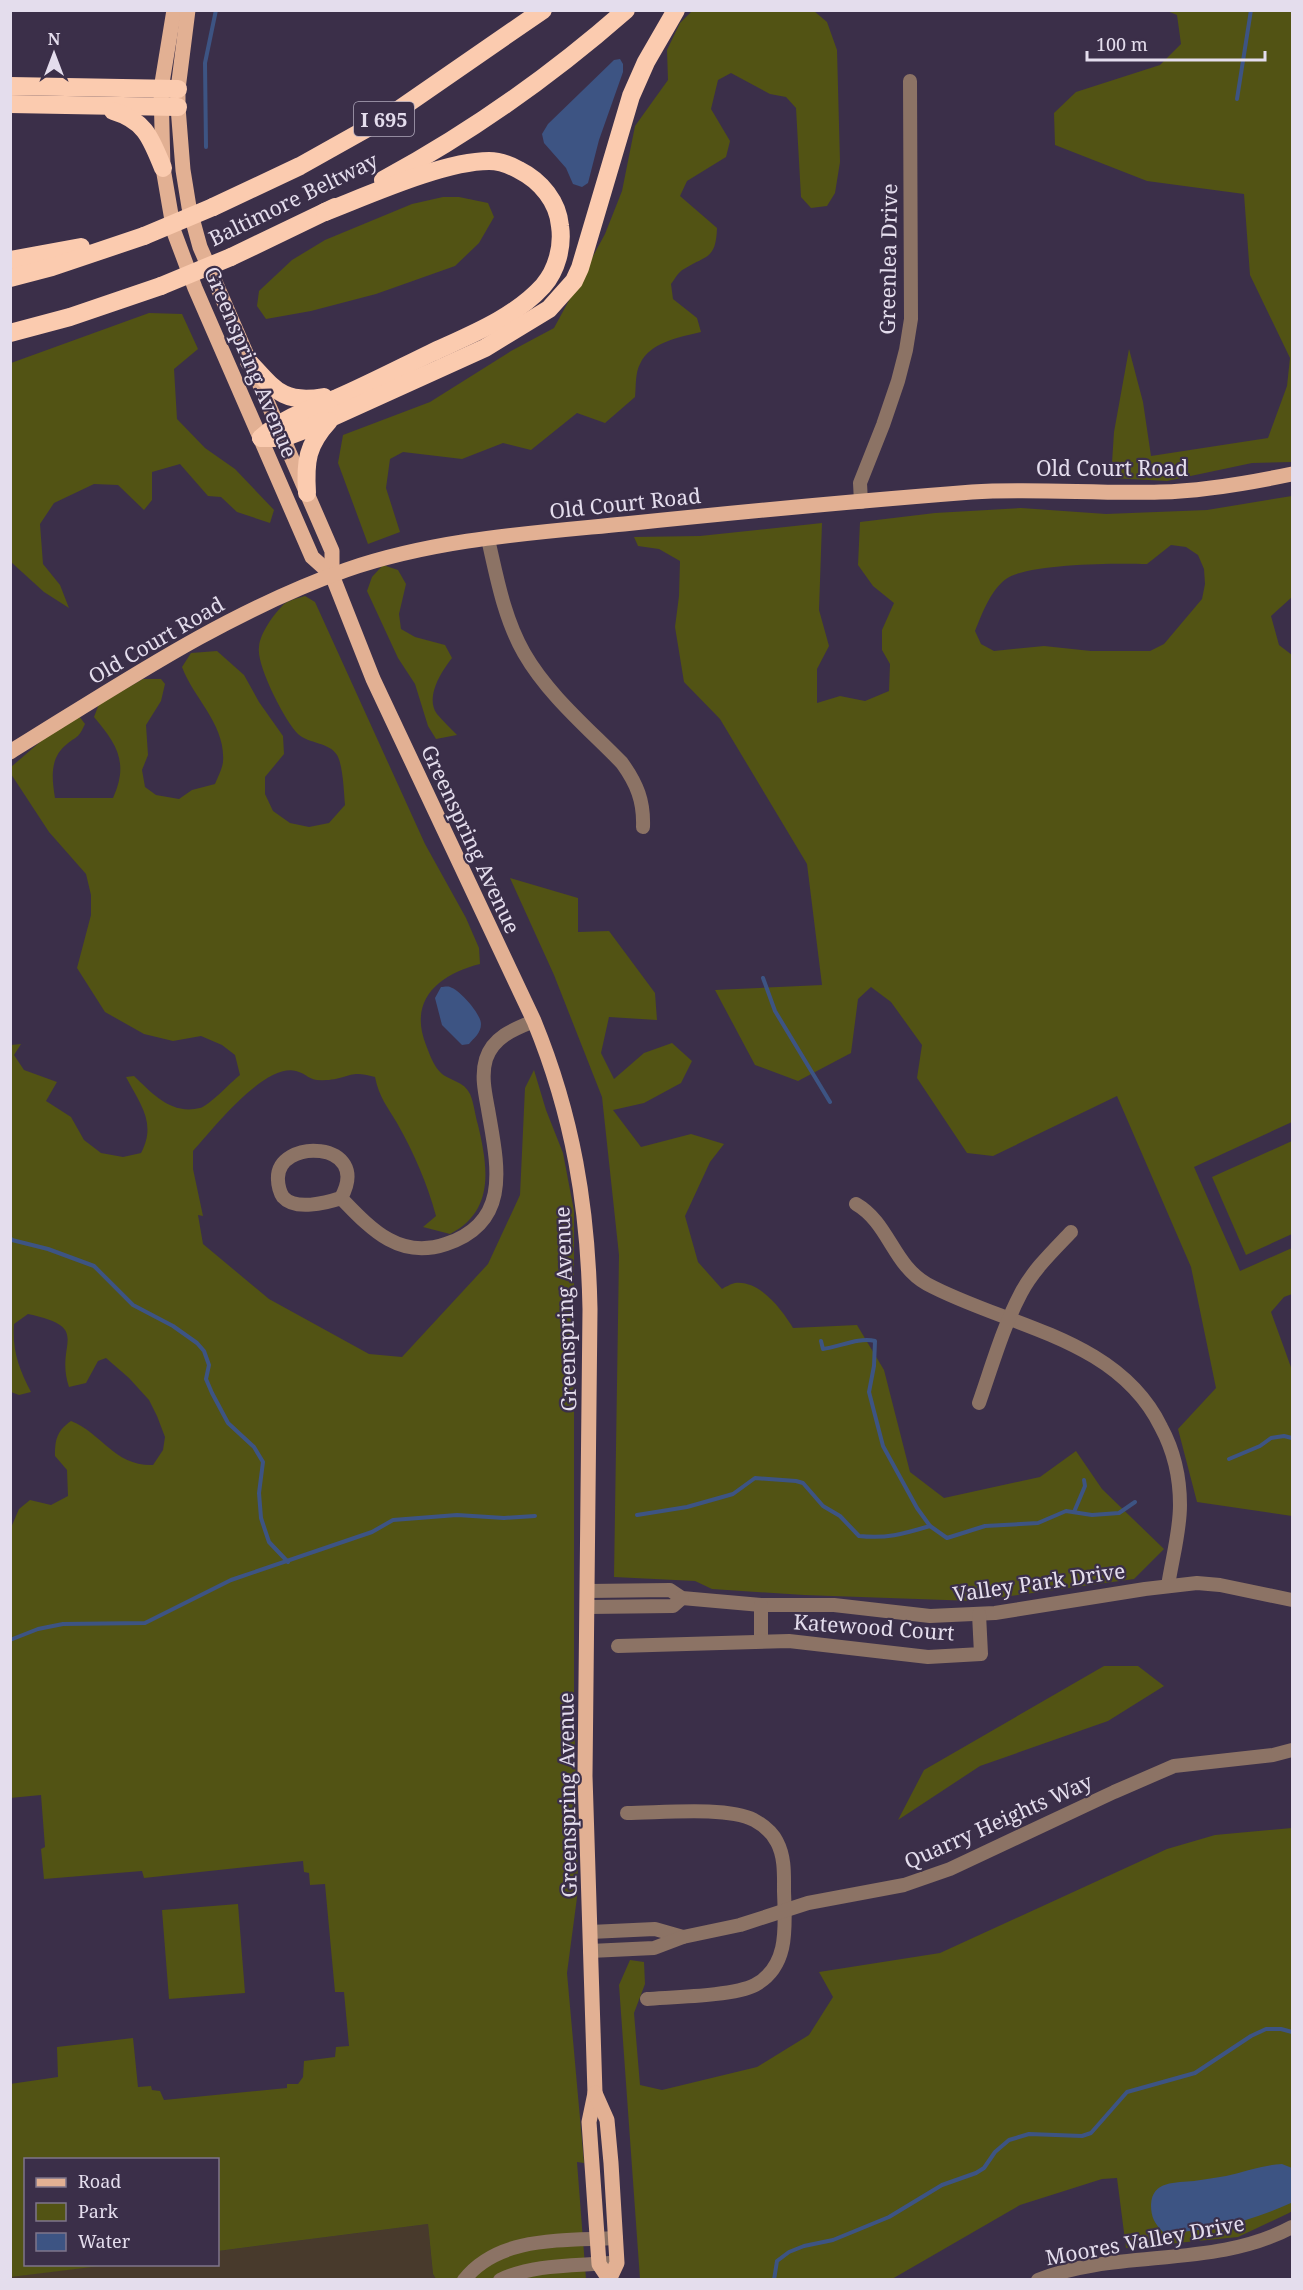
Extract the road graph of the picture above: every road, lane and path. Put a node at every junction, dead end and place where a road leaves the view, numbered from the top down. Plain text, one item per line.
1 (174, 10) edge
2 (188, 10) edge
3 (543, 10) edge
4 (626, 10) edge
5 (676, 10) edge
6 (910, 81) dead end
7 (10, 86) edge
8 (169, 98) junction
9 (10, 104) edge
10 (97, 106) junction
11 (163, 168) junction
12 (325, 212) junction
13 (141, 237) junction
14 (10, 260) edge
15 (10, 278) edge
16 (10, 333) edge
17 (249, 362) junction
18 (346, 393) junction
19 (332, 418) junction
20 (280, 431) junction
21 (261, 438) junction
22 (1293, 474) edge
23 (307, 493) junction
24 (861, 502) junction
25 (488, 539) junction
26 (332, 575) junction
27 (10, 752) edge
28 (643, 826) dead end
29 (534, 1021) junction
30 (340, 1198) junction
31 (856, 1204) dead end
32 (1071, 1232) dead end
33 (1009, 1319) junction
34 (979, 1403) dead end
35 (1168, 1586) junction
36 (588, 1591) junction
37 (682, 1598) junction
38 (1293, 1600) edge
39 (761, 1605) junction
40 (588, 1607) junction
41 (979, 1614) junction
42 (760, 1641) junction
43 (618, 1646) dead end
44 (1293, 1750) edge
45 (627, 1814) dead end
46 (785, 1910) junction
47 (590, 1932) junction
48 (683, 1937) junction
49 (590, 1951) junction
50 (647, 1999) dead end
51 (595, 2093) junction
52 (1293, 2227) edge
53 (616, 2238) junction
54 (597, 2239) junction
55 (617, 2263) junction
56 (599, 2264) junction
57 (609, 2279) edge
58 (464, 2280) edge
59 (500, 2280) edge
60 (1038, 2280) edge

1 - 8 main road, Greenspring Avenue
2 - 8 main road, Greenspring Avenue
3 - 13 highway, Baltimore Beltway / I 695, bridge
4 - 12 highway, Baltimore Beltway / I 695
5 - 19 highway
6 - 24 street, Greenlea Drive
7 - 8 highway
8 - 10 highway
8 - 11 main road, Greenspring Avenue
8 - 17 main road, Greenspring Avenue
9 - 10 highway
10 - 11 highway
11 - 21 main road, Greenspring Avenue
12 - 16 highway, Baltimore Beltway / I 695, bridge
12 - 18 highway
13 - 14 highway
13 - 15 highway, Baltimore Beltway / I 695
17 - 18 highway
17 - 20 main road, Greenspring Avenue
18 - 20 highway
19 - 20 highway
19 - 23 highway
20 - 21 highway
20 - 23 main road, Greenspring Avenue
21 - 26 main road, Greenspring Avenue
22 - 24 main road, Old Court Road
23 - 26 main road, Greenspring Avenue
24 - 25 main road, Old Court Road
25 - 26 main road, Old Court Road
25 - 28 street
26 - 27 main road, Old Court Road
26 - 29 main road, Greenspring Avenue
29 - 30 street
29 - 36 main road, Greenspring Avenue
30 - 30 street
31 - 33 street
32 - 33 street
33 - 34 street
33 - 35 street
35 - 38 street, Valley Park Drive
35 - 41 street, Valley Park Drive
36 - 37 street, Valley Park Drive
36 - 40 main road, Greenspring Avenue
37 - 39 street, Valley Park Drive
37 - 40 street, Valley Park Drive
39 - 41 street, Valley Park Drive
39 - 42 street
40 - 47 main road, Greenspring Avenue
41 - 42 street, Katewood Court
42 - 43 street, Katewood Court
44 - 46 street, Quarry Heights Way
45 - 46 street
46 - 48 street, Quarry Heights Way
46 - 50 street
47 - 48 street, Quarry Heights Way
47 - 49 main road, Greenspring Avenue
48 - 49 street, Quarry Heights Way
49 - 51 main road, Greenspring Avenue
51 - 53 main road, Greenspring Avenue
51 - 54 main road, Greenspring Avenue
52 - 60 street, Moores Valley Drive
53 - 54 street
53 - 55 main road, Greenspring Avenue
54 - 56 main road, Greenspring Avenue
54 - 58 street
55 - 56 street
55 - 57 main road
56 - 57 main road
56 - 59 street

